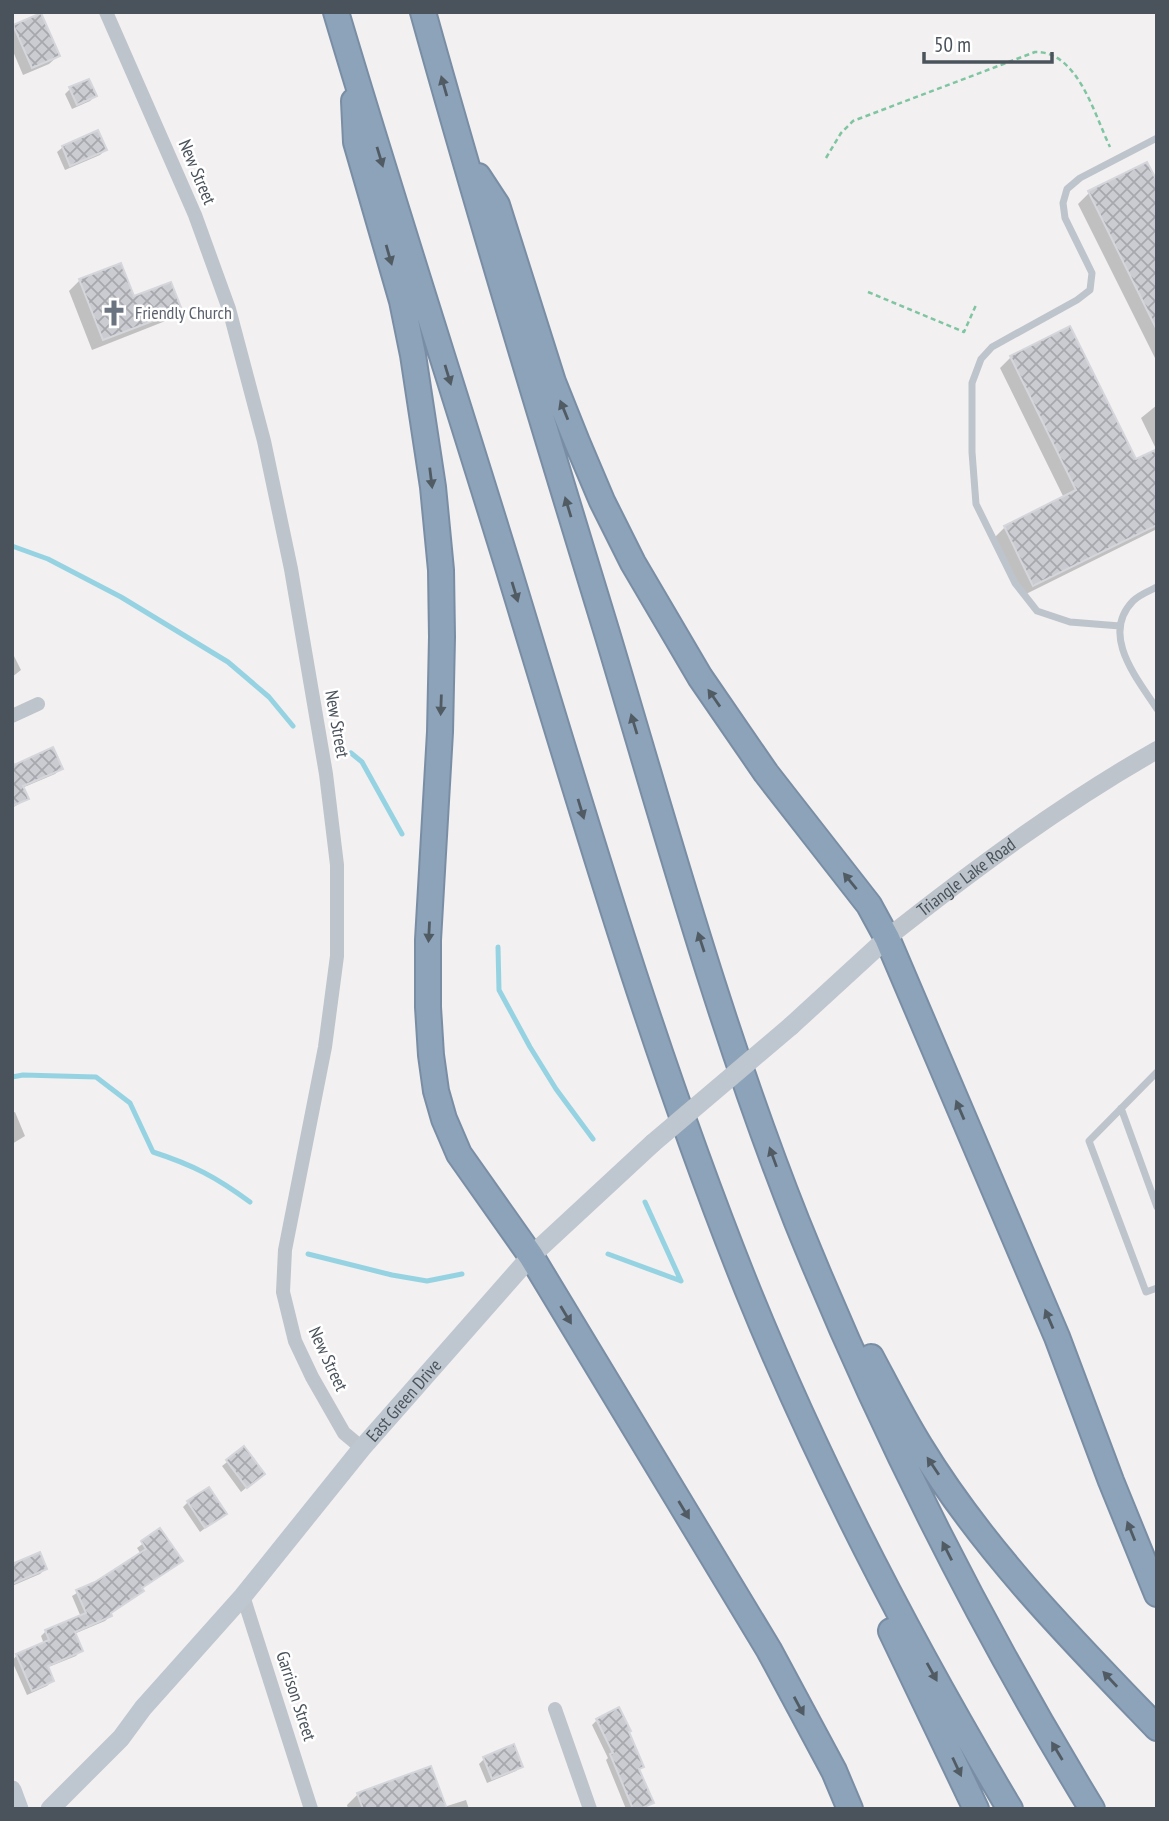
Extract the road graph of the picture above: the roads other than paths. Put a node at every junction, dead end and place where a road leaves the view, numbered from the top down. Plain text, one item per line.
1 (106, 12) edge
2 (335, 12) edge
3 (423, 12) edge
4 (353, 69) junction
5 (1157, 138) edge
6 (462, 152) junction
7 (1157, 587) edge
8 (1120, 626) junction
9 (38, 704) dead end
10 (1157, 709) edge
11 (12, 716) edge
12 (1157, 750) edge
13 (887, 937) junction
14 (791, 1026) joint
15 (1157, 1072) edge
16 (1121, 1108) junction
17 (1157, 1207) edge
18 (797, 1222) junction
19 (531, 1256) junction
20 (1157, 1288) edge
21 (801, 1415) junction
22 (362, 1448) junction
23 (1157, 1594) edge
24 (243, 1596) junction
25 (555, 1709) dead end
26 (1157, 1728) edge
27 (12, 1790) edge
28 (19, 1809) edge
29 (50, 1809) edge
30 (311, 1809) edge
31 (590, 1809) edge
32 (850, 1809) edge
33 (976, 1809) edge
34 (1010, 1809) edge
35 (1092, 1809) edge

1 - 22 street, New Street
2 - 4 highway
6 -> 3 highway
4 -> 19 highway
4 -> 21 highway
5 - 8 lane
13 -> 6 highway
18 -> 6 highway
7 - 8 lane
8 - 10 lane
9 - 11 street
12 - 13 street, Triangle Lake Road
13 - 14 main road, Triangle Lake Road
23 -> 13 highway
14 - 19 main road, East Green Drive, bridge
15 - 16 lane
16 - 17 lane
16 - 20 lane
26 -> 18 highway
35 -> 18 highway
19 - 22 main road, East Green Drive
19 -> 32 highway
21 -> 33 highway
21 -> 34 highway
22 - 24 main road, East Green Drive
24 - 29 main road, East Green Drive
24 - 30 street, Garrison Street
25 - 31 street
27 - 28 main road

